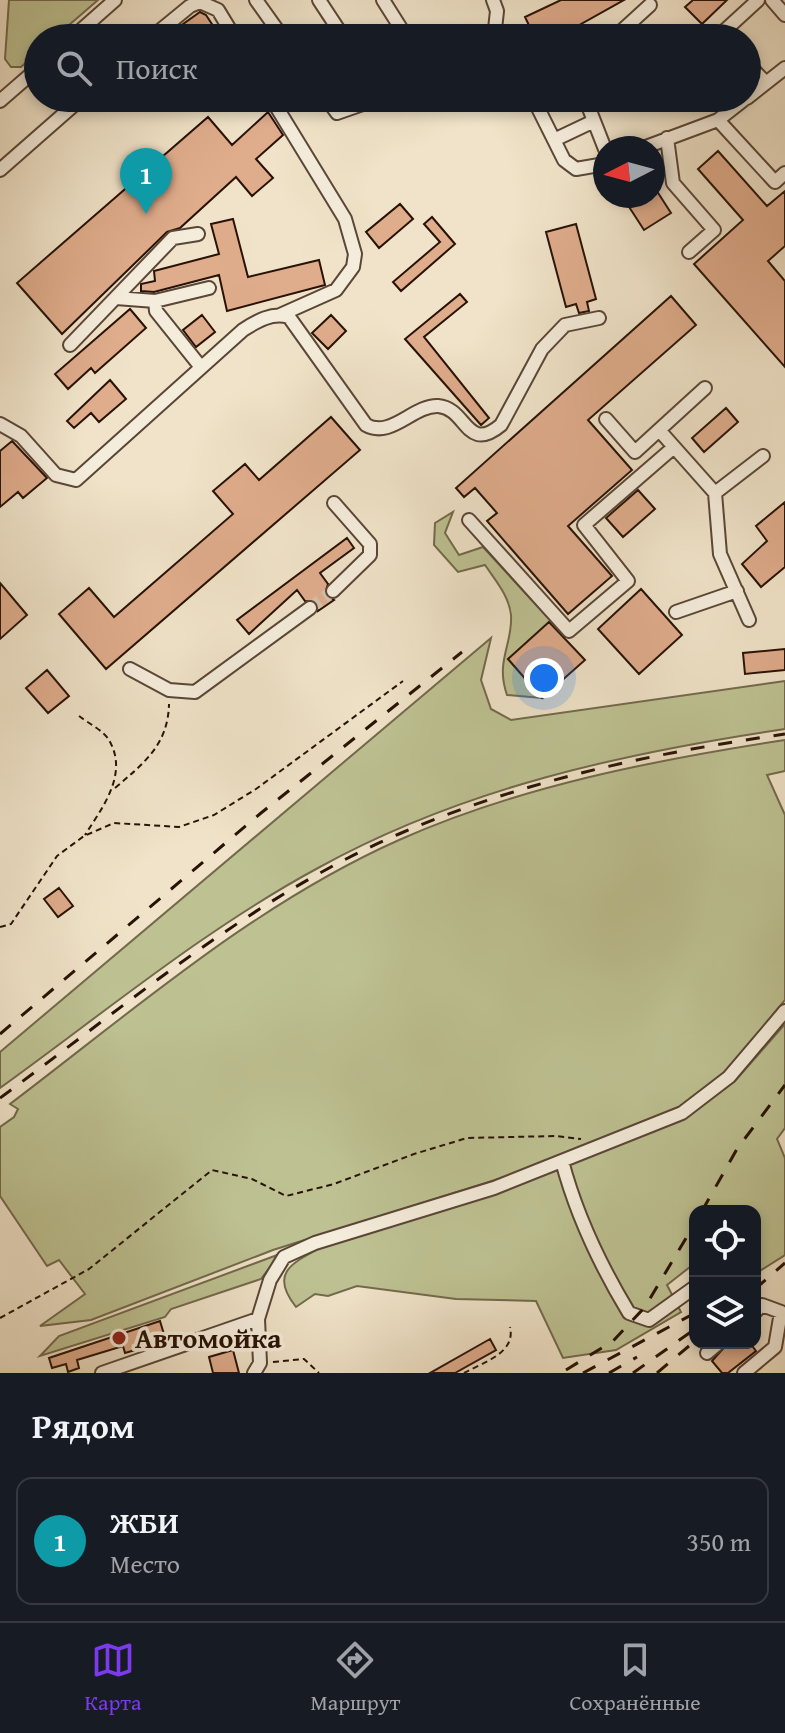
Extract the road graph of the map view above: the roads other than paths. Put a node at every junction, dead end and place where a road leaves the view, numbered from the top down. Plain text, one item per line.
1 (115, 0) edge
2 (256, 0) edge
3 (319, 0) edge
4 (383, 0) edge
5 (493, 0) edge
6 (758, 0) edge
7 (772, 0) edge
8 (650, 5) dead end
9 (785, 15) edge
10 (88, 24) edge
11 (168, 24) edge
12 (226, 24) edge
13 (273, 24) edge
14 (335, 24) edge
15 (398, 24) edge
16 (496, 24) edge
17 (629, 24) edge
18 (732, 24) edge
19 (785, 68) edge
20 (761, 78) edge
21 (24, 80) edge
22 (766, 83) junction
23 (761, 87) edge
24 (0, 101) edge
25 (66, 112) edge
26 (280, 112) edge
27 (540, 112) edge
28 (590, 112) edge
29 (729, 112) edge
30 (718, 120) junction
31 (594, 121) junction
32 (600, 136) edge
33 (667, 138) joint
34 (554, 140) junction
35 (593, 166) edge
36 (0, 170) edge
37 (785, 173) edge
38 (198, 234) dead end
39 (689, 252) dead end
40 (209, 288) dead end
41 (116, 298) junction
42 (155, 301) junction
43 (280, 315) junction
44 (599, 318) dead end
45 (70, 345) dead end
46 (200, 366) junction
47 (705, 388) dead end
48 (606, 419) dead end
49 (0, 424) edge
50 (659, 430) junction
51 (674, 447) junction
52 (763, 456) dead end
53 (715, 493) junction
54 (334, 503) dead end
55 (469, 520) dead end
56 (333, 591) tunnel mouth
57 (737, 591) junction
58 (310, 608) tunnel mouth
59 (676, 612) dead end
60 (749, 620) dead end
61 (130, 669) dead end
62 (785, 1011) edge
63 (562, 1161) junction
64 (689, 1291) edge
65 (761, 1306) edge
66 (783, 1311) edge
67 (258, 1319) junction
68 (712, 1349) edge
69 (707, 1353) dead end
70 (257, 1368) edge
71 (99, 1372) edge
72 (744, 1373) edge

1 - 10 street
2 - 13 street
3 - 14 street
4 - 15 street
5 - 16 street
6 - 18 street
7 - 9 street
8 - 17 street
11 - 12 street
19 - 22 street
20 - 22 street
21 - 24 street
22 - 23 street
25 - 36 street
26 - 43 street
27 - 34 street
28 - 31 street
29 - 30 street
30 - 33 street
30 - 37 street
31 - 32 street
31 - 34 street
33 - 39 street
34 - 35 street
38 - 41 street
40 - 42 street
41 - 42 street
41 - 45 street
42 - 46 street
43 - 44 street
43 - 46 street
46 - 49 street
47 - 50 street
48 - 50 street
50 - 51 street
51 - 53 street
51 - 55 street
52 - 53 street
53 - 57 street
54 - 56 street
57 - 59 street
57 - 60 street
58 - 61 street
62 - 63 street
63 - 64 street
63 - 67 street
65 - 66 street
66 - 72 street
67 - 70 street
67 - 71 street
68 - 69 street

